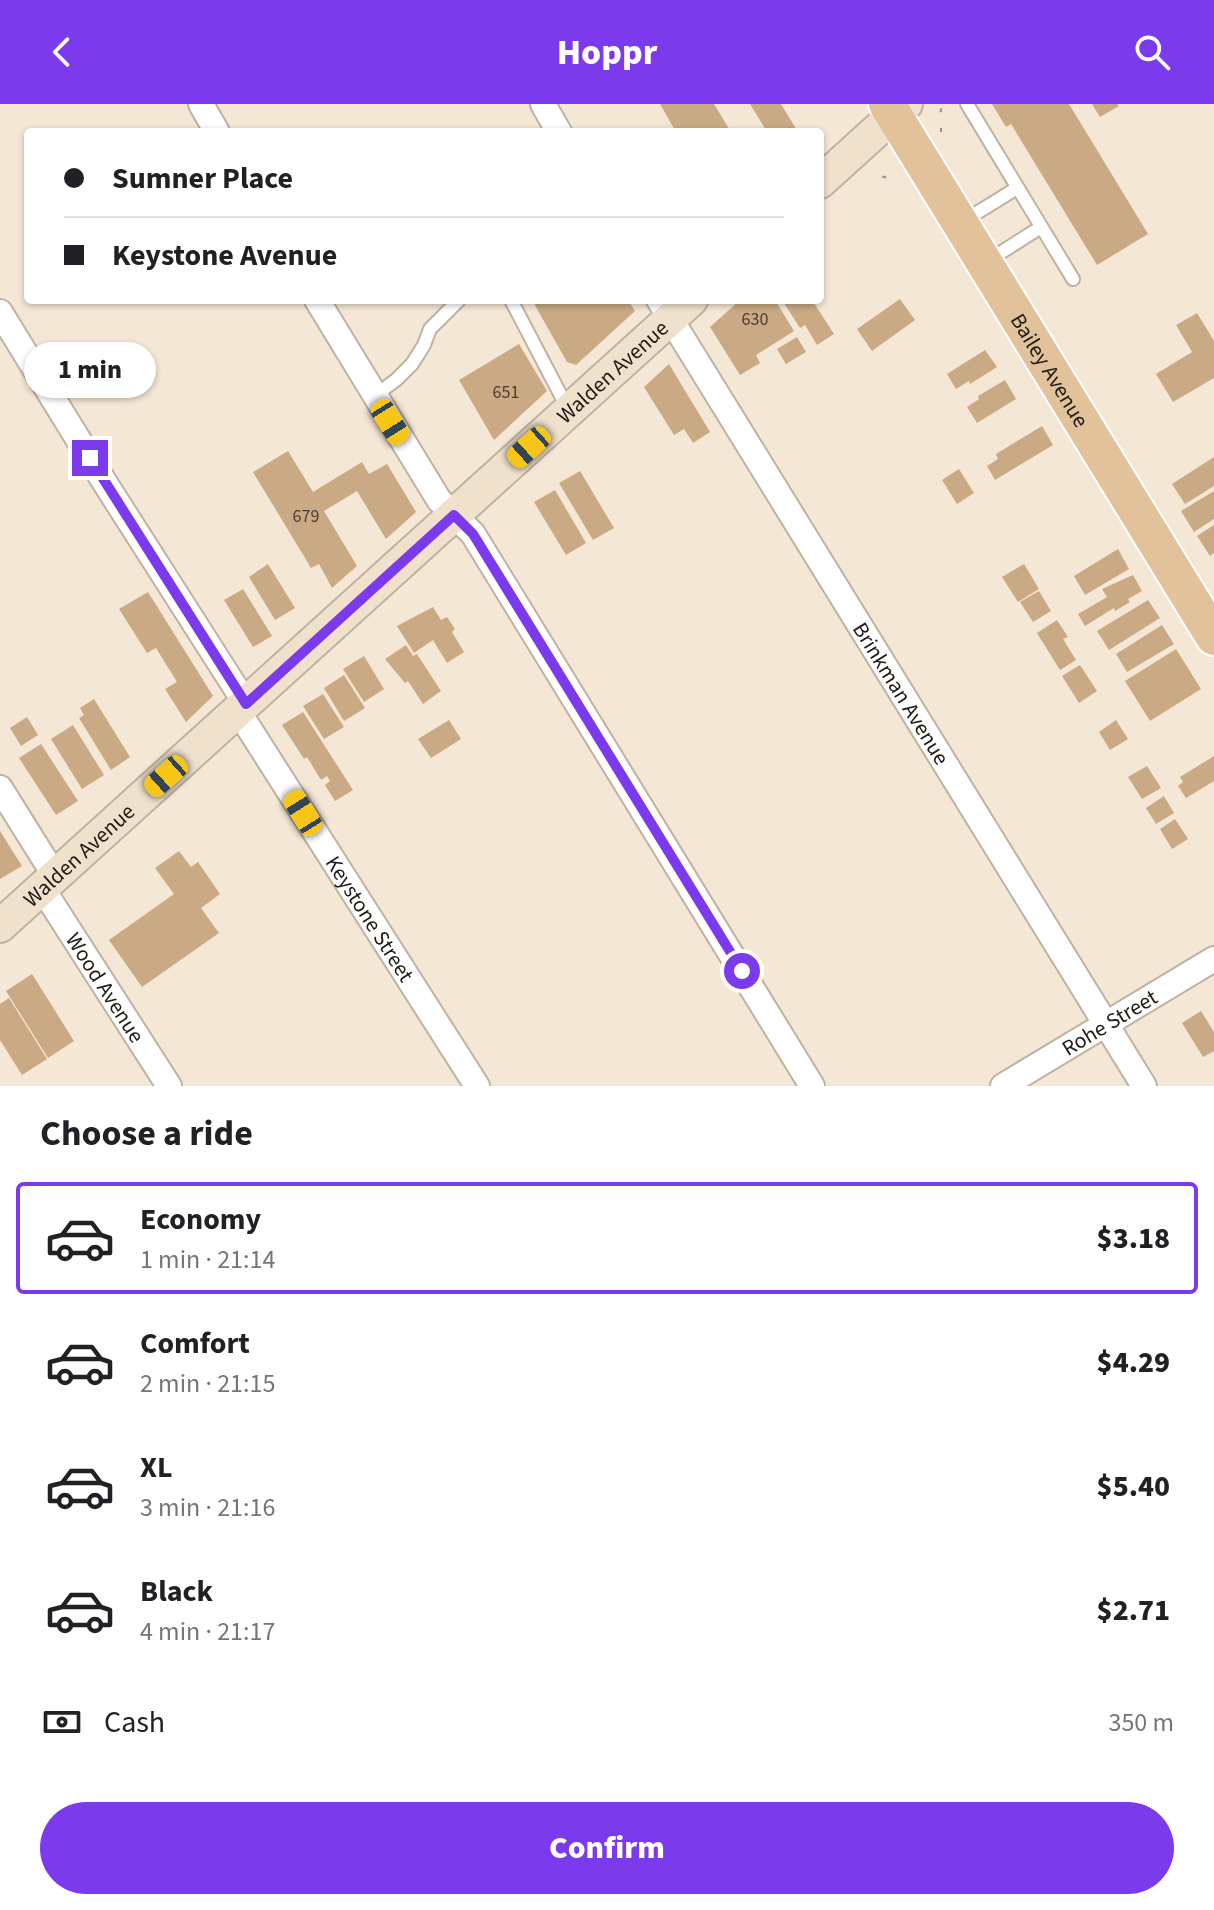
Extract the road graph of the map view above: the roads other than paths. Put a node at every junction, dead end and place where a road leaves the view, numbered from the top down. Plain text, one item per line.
1 (201, 104) edge
2 (543, 104) edge
3 (967, 104) edge
4 (896, 108) edge
5 (215, 128) edge
6 (557, 128) edge
7 (824, 178) edge
8 (1017, 188) junction
9 (959, 224) junction
10 (1041, 227) junction
11 (984, 264) junction
12 (1073, 279) dead end
13 (319, 304) edge
14 (455, 304) edge
15 (513, 304) edge
16 (673, 306) edge
17 (0, 312) edge
18 (374, 396) junction
19 (569, 411) junction
20 (454, 515) junction
21 (1214, 637) edge
22 (242, 707) junction
23 (0, 788) edge
24 (49, 882) junction
25 (0, 926) edge
26 (1214, 959) edge
27 (1105, 1024) junction
28 (169, 1086) edge
29 (477, 1086) edge
30 (812, 1086) edge
31 (1003, 1086) edge
32 (1144, 1086) edge

1 - 5 street
2 - 6 street
3 - 8 lane
4 - 7 main road
4 - 9 main road, Bailey Avenue
8 - 9 lane
8 - 10 lane
9 - 11 main road, Bailey Avenue
10 - 11 lane
10 - 12 lane
11 - 21 main road, Bailey Avenue
13 - 18 street
14 - 18 lane
15 - 19 lane
16 - 19 main road, Walden Avenue
16 - 27 street, Brinkman Avenue
17 - 22 street, Keystone Street
18 - 20 street
19 - 20 main road, Walden Avenue
20 - 22 main road, Walden Avenue
20 - 30 street
22 - 24 main road, Walden Avenue
22 - 29 street, Keystone Street
23 - 24 street, Wood Avenue
24 - 25 main road, Walden Avenue
24 - 28 street, Wood Avenue
26 - 27 street, Rohe Street
27 - 31 street, Rohe Street
27 - 32 street, Brinkman Avenue

